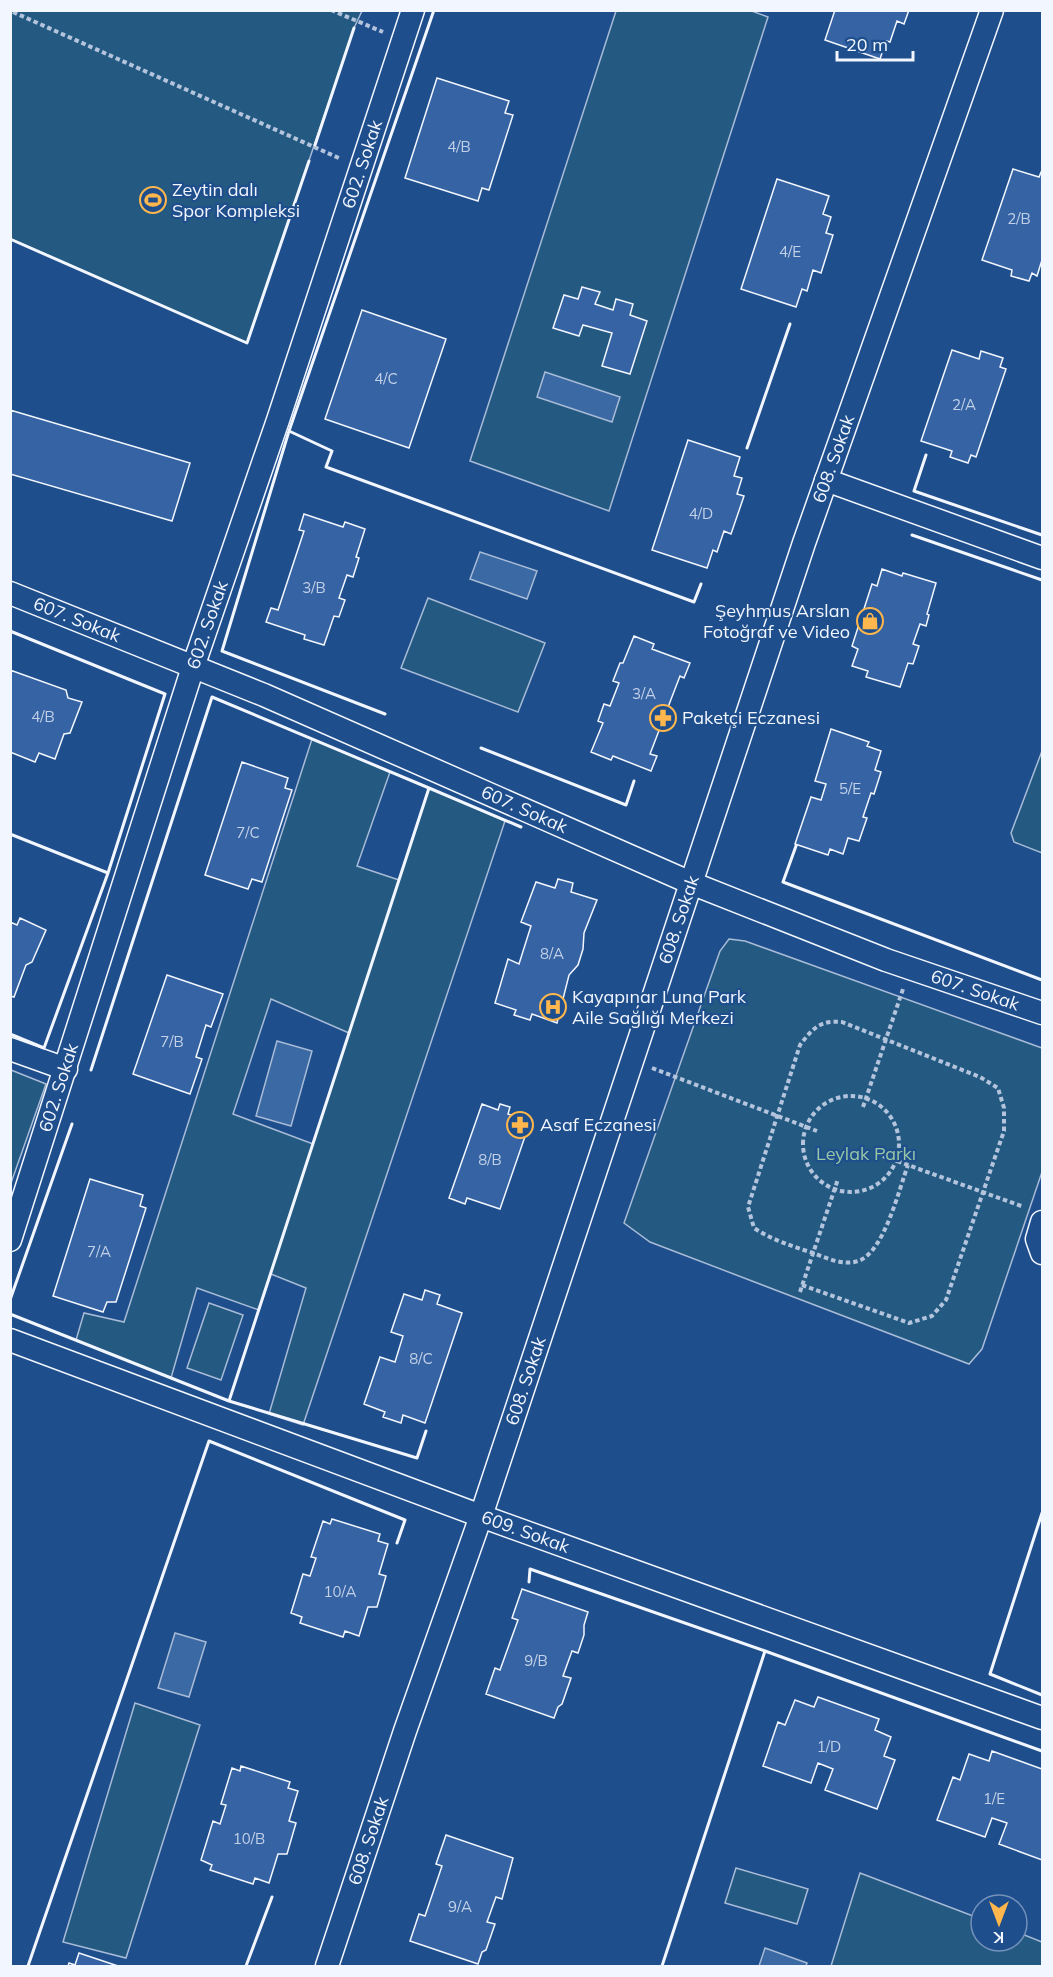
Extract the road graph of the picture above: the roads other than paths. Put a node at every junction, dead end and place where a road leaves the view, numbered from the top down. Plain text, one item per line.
1 (413, 10) edge
2 (992, 10) edge
3 (826, 480) junction
4 (1042, 558) edge
5 (10, 593) edge
6 (193, 667) junction
7 (691, 883) junction
8 (1042, 1013) edge
9 (10, 1049) edge
10 (66, 1069) junction
11 (1042, 1222) edge
12 (10, 1240) edge
13 (1042, 1253) edge
14 (10, 1340) edge
15 (481, 1516) junction
16 (1042, 1718) edge
17 (327, 1966) edge

1 - 6 street, 602. Sokak
2 - 3 street, 608. Sokak
3 - 4 street
3 - 7 street, 608. Sokak
5 - 6 street, 607. Sokak
6 - 7 street, 607. Sokak
6 - 10 street, 602. Sokak
7 - 8 street, 607. Sokak
7 - 15 street, 608. Sokak
9 - 10 street
10 - 12 street, 602. Sokak
11 - 13 street
14 - 15 street, 609. Sokak
15 - 16 street, 609. Sokak
15 - 17 street, 608. Sokak

